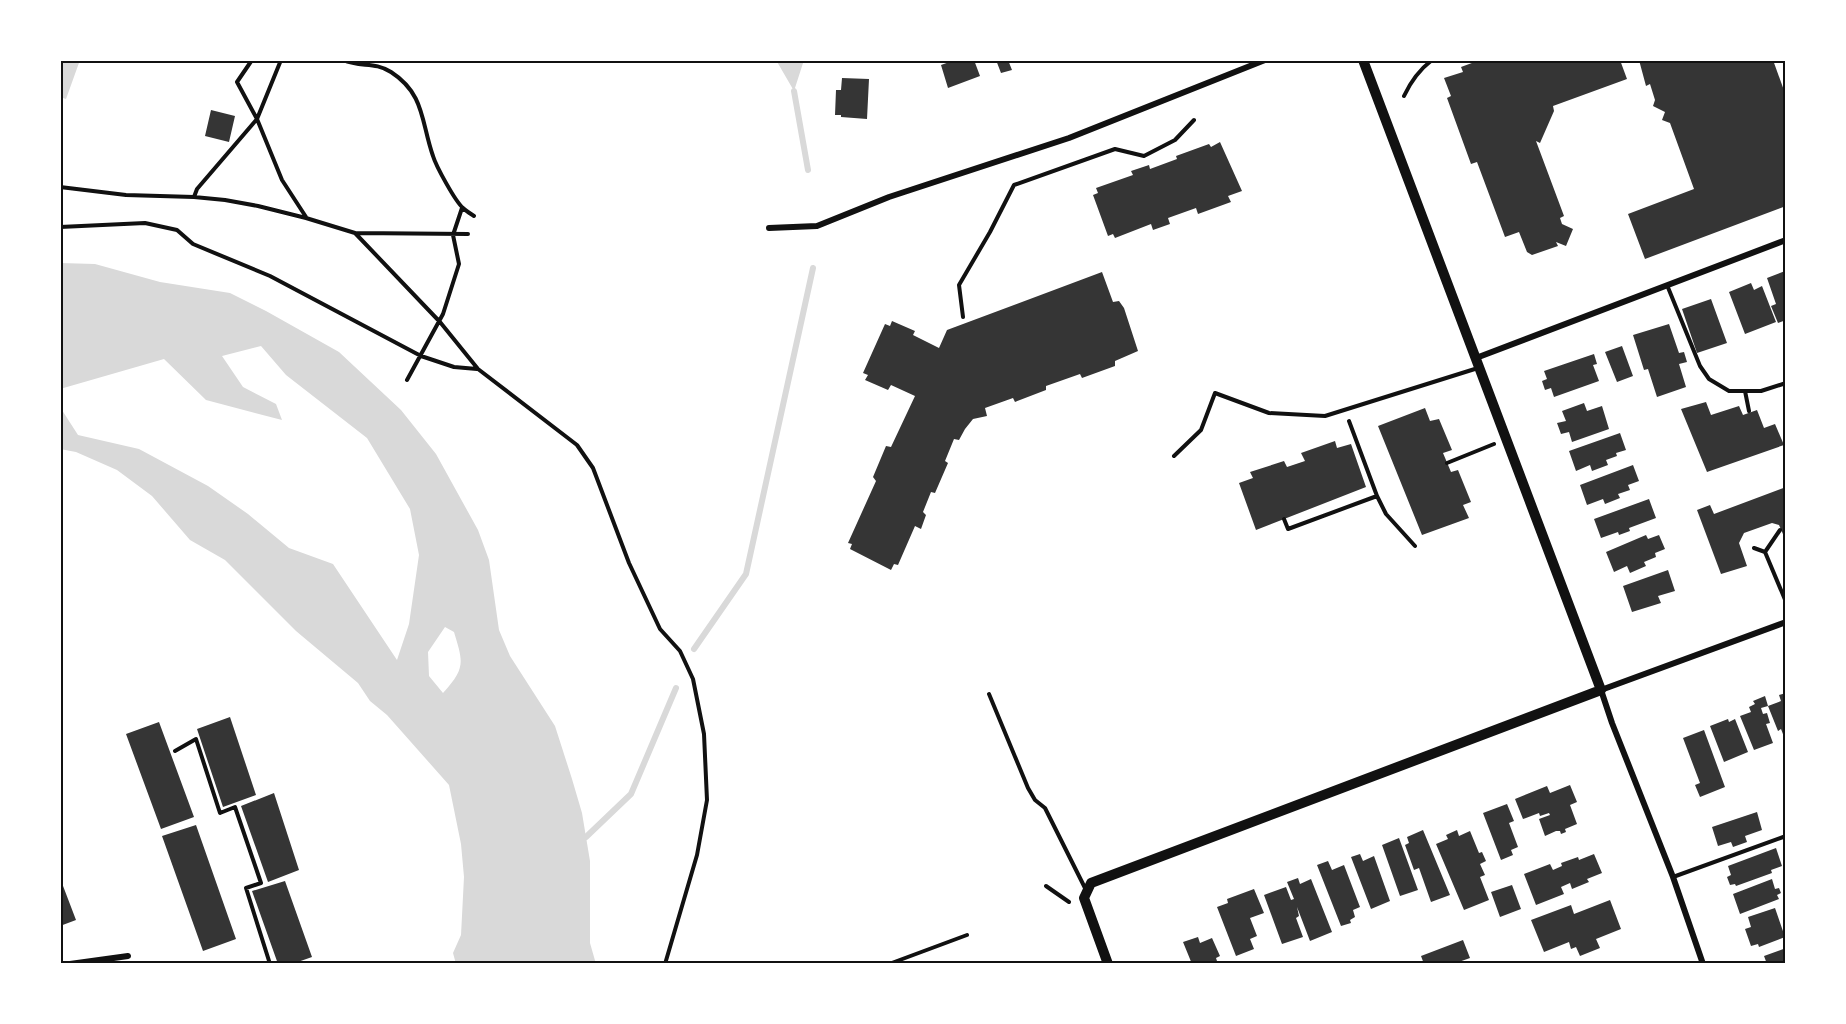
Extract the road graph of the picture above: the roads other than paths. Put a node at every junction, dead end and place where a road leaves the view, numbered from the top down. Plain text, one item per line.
1 (1265, 60) edge
2 (1363, 60) edge
3 (769, 228) dead end
4 (1786, 240) edge
5 (1667, 285) junction
6 (1477, 363) junction
7 (1786, 383) edge
8 (1745, 391) junction
9 (1749, 411) dead end
10 (1174, 456) dead end
11 (1786, 622) edge
12 (1601, 690) junction
13 (989, 694) dead end
14 (1786, 836) edge
15 (1673, 877) junction
16 (1089, 887) junction
17 (128, 956) dead end
18 (70, 964) edge
19 (1108, 964) edge
20 (1703, 964) edge

1 - 3 street
2 - 6 street
4 - 5 street
5 - 6 street
5 - 8 lane
6 - 10 lane
6 - 12 street
7 - 8 lane
8 - 9 lane
11 - 12 street
12 - 15 street
12 - 16 street
13 - 16 lane
14 - 15 lane
15 - 20 street
16 - 19 street
17 - 18 street

